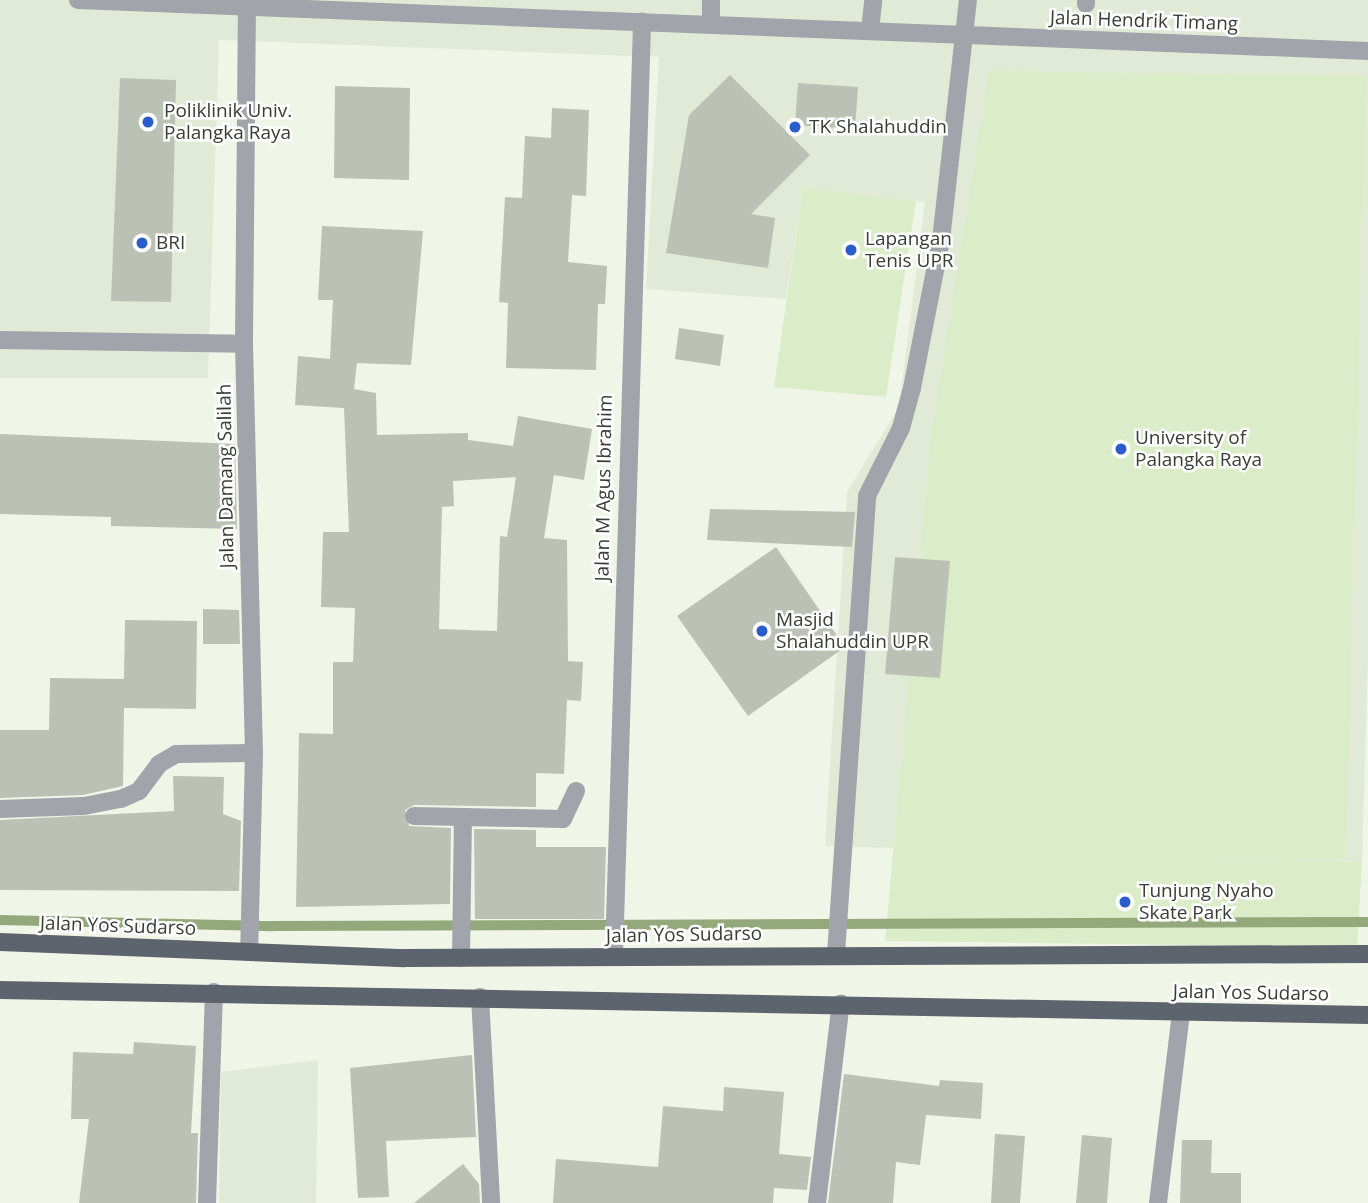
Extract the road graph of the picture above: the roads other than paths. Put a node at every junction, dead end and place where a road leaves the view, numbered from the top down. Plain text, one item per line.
1 (78, 0) edge
2 (100, 0) edge
3 (711, 0) edge
4 (873, 0) edge
5 (968, 0) edge
6 (247, 4) edge
7 (642, 21) junction
8 (711, 24) junction
9 (870, 32) junction
10 (966, 36) junction
11 (1368, 51) edge
12 (0, 340) edge
13 (244, 344) junction
14 (254, 753) junction
15 (576, 791) dead end
16 (0, 808) edge
17 (414, 816) dead end
18 (463, 817) junction
19 (250, 935) junction
20 (0, 942) edge
21 (836, 954) junction
22 (1368, 954) edge
23 (614, 956) junction
24 (461, 958) junction
25 (0, 990) edge
26 (214, 992) junction
27 (480, 998) junction
28 (841, 1003) junction
29 (1181, 1014) junction
30 (1368, 1015) edge
31 (207, 1203) edge
32 (491, 1203) edge
33 (817, 1203) edge
34 (1158, 1203) edge

1 - 2 street, Jalan Hendrik Timang
2 - 6 street, Jalan Hendrik Timang
3 - 8 street
4 - 9 street
5 - 10 street
6 - 7 street, Jalan Hendrik Timang
6 - 13 street, Jalan Damang Salilah
7 - 8 street, Jalan Hendrik Timang
7 - 23 street, Jalan M Agus Ibrahim
8 - 9 street, Jalan Hendrik Timang
9 - 10 street, Jalan Hendrik Timang
10 - 11 street, Jalan Hendrik Timang
10 - 21 street
12 - 13 street
13 - 14 street, Jalan Damang Salilah
14 - 16 street
14 - 19 street, Jalan Damang Salilah
15 - 18 street
17 - 18 street
18 - 24 street
19 - 20 main road, Jalan Yos Sudarso
19 - 24 main road, Jalan Yos Sudarso
21 - 22 main road, Jalan Yos Sudarso
21 - 23 main road, Jalan Yos Sudarso
23 - 24 main road, Jalan Yos Sudarso
25 - 26 main road, Jalan Yos Sudarso
26 - 27 main road, Jalan Yos Sudarso
26 - 31 street
27 - 28 main road, Jalan Yos Sudarso
27 - 32 street
28 - 29 main road, Jalan Yos Sudarso
28 - 33 street
29 - 30 main road, Jalan Yos Sudarso
29 - 34 street

